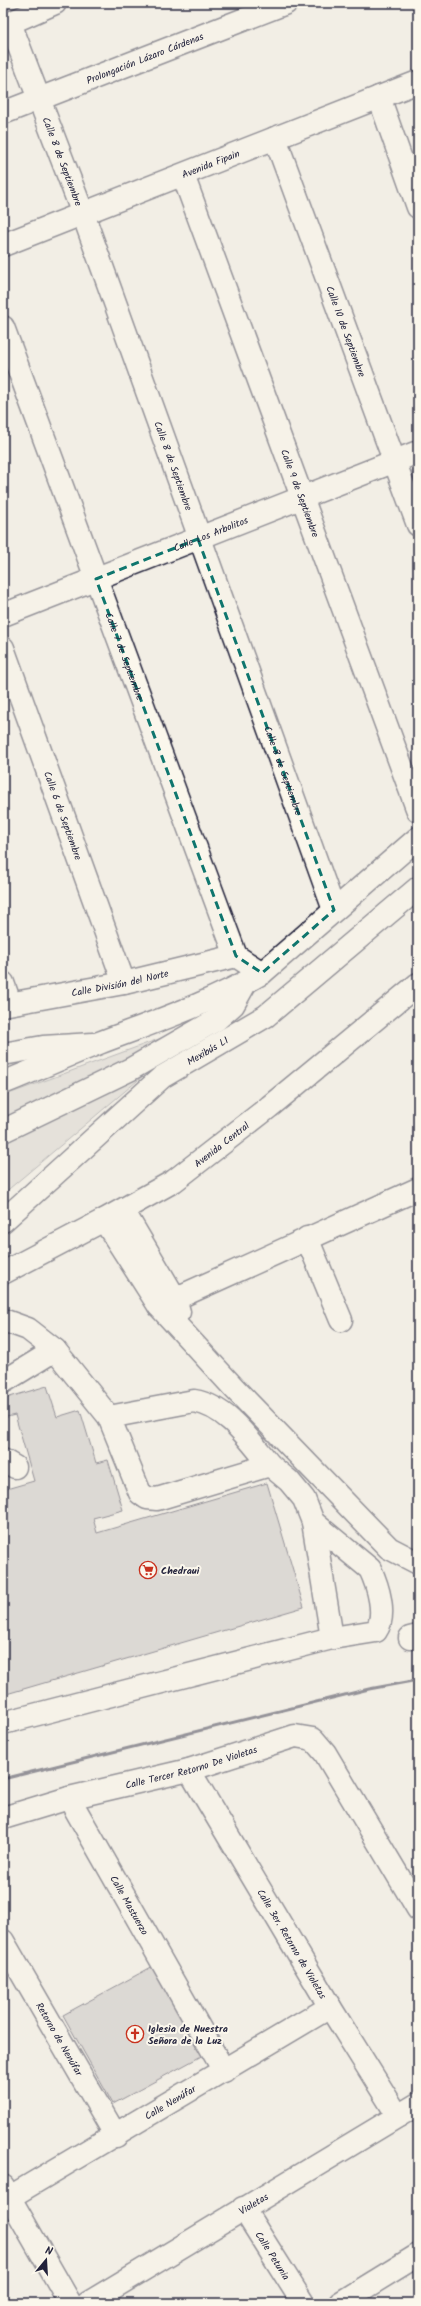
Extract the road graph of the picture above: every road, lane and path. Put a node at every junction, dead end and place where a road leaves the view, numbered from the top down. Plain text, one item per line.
1 (55, 3) edge
2 (286, 3) edge
3 (7, 24) edge
4 (418, 82) edge
5 (379, 97) junction
6 (38, 100) junction
7 (3, 113) edge
8 (275, 138) junction
9 (183, 175) junction
10 (418, 207) edge
11 (83, 214) junction
12 (3, 245) edge
13 (3, 327) edge
14 (418, 452) edge
15 (394, 462) junction
16 (301, 498) junction
17 (418, 525) edge
18 (198, 538) junction
19 (96, 579) junction
20 (3, 615) edge
21 (3, 648) edge
22 (418, 811) edge
23 (418, 838) edge
24 (418, 888) edge
25 (334, 910) junction
26 (236, 956) junction
27 (254, 978) junction
28 (3, 982) edge
29 (124, 983) junction
30 (418, 984) edge
31 (7, 1004) edge
32 (98, 1044) junction
33 (3, 1054) edge
34 (3, 1083) edge
35 (3, 1131) edge
36 (418, 1189) edge
37 (124, 1210) junction
38 (104, 1220) junction
39 (3, 1221) edge
40 (70, 1238) junction
41 (306, 1238) junction
42 (3, 1273) edge
43 (3, 1283) edge
44 (167, 1302) junction
45 (3, 1320) edge
46 (341, 1320) dead end
47 (28, 1329) junction
48 (3, 1338) edge
49 (55, 1350) junction
50 (3, 1382) edge
51 (109, 1417) junction
52 (270, 1465) junction
53 (313, 1522) junction
54 (418, 1563) edge
55 (332, 1638) junction
56 (3, 1723) edge
57 (189, 1770) junction
58 (69, 1798) junction
59 (3, 1818) edge
60 (418, 1909) edge
61 (3, 1941) edge
62 (330, 2007) junction
63 (224, 2071) junction
64 (418, 2104) edge
65 (398, 2116) junction
66 (116, 2136) junction
67 (6, 2192) edge
68 (243, 2208) junction
69 (418, 2255) edge
70 (70, 2303) edge
71 (88, 2303) edge
72 (303, 2303) edge
73 (340, 2303) edge

1 - 3 main road
2 - 6 main road, Prolongación Lázaro Cárdenas
3 - 6 main road, Calle 8 de Septiembre
4 - 5 main road, Avenida Fipain
5 - 8 main road, Avenida Fipain
5 - 10 main road
6 - 7 main road, Prolongación Lázaro Cárdenas
6 - 11 main road, Calle 8 de Septiembre
8 - 9 main road, Avenida Fipain
8 - 15 main road, Calle 10 de Septiembre
9 - 11 main road, Avenida Fipain
9 - 16 main road, Calle 9 de Septiembre
11 - 12 main road, Avenida Fipain
11 - 18 main road, Calle 8 de Septiembre
13 - 19 main road, Calle 7 de Septiembre
14 - 15 main road, Calle Los Arbolitos
15 - 16 main road, Calle Los Arbolitos
15 - 17 main road, Calle 10 de Septiembre
16 - 18 main road, Calle Los Arbolitos
16 - 22 main road, Calle 9 de Septiembre
18 - 19 main road, Calle Los Arbolitos
18 - 25 main road, Calle 8 de Septiembre
19 - 20 main road, Calle Los Arbolitos
19 - 26 main road, Calle 7 de Septiembre
21 - 29 main road, Calle 6 de Septiembre
23 - 25 main road
24 - 39 main road, Mexibús L1
25 - 27 main road
26 - 27 main road
26 - 29 main road, Calle División del Norte
27 - 32 main road
27 - 35 main road
28 - 31 main road
29 - 31 main road, Calle División del Norte
30 - 37 main road, Avenida Central
32 - 33 main road
32 - 34 main road
36 - 41 main road
37 - 38 main road, Avenida Central
37 - 44 main road
38 - 40 main road, Avenida Central
38 - 44 main road
40 - 42 main road, Avenida Central
40 - 43 main road
41 - 44 main road
41 - 46 main road
44 - 54 main road
45 - 47 main road
47 - 48 main road
47 - 49 main road
49 - 50 main road
49 - 51 main road
51 - 52 main road
51 - 52 main road
52 - 53 main road
53 - 55 main road
53 - 55 main road
55 - 56 main road
57 - 58 main road, Calle Tercer Retorno De Violetas
57 - 60 main road, Calle Tercer Retorno De Violetas
57 - 62 main road, Calle 3er. Retorno de Violetas
58 - 59 main road
58 - 63 main road, Calle Mastuerzo
61 - 66 main road, Retorno de Nenúfar
62 - 63 main road, Calle Nenúfar
62 - 65 main road, Calle 3er. Retorno de Violetas
63 - 66 main road, Calle Nenúfar
64 - 65 main road, Violetas
65 - 68 main road, Violetas
66 - 67 main road, Calle Nenúfar
67 - 70 main road
68 - 71 main road, Violetas
68 - 72 main road, Calle Petunia
69 - 73 main road

